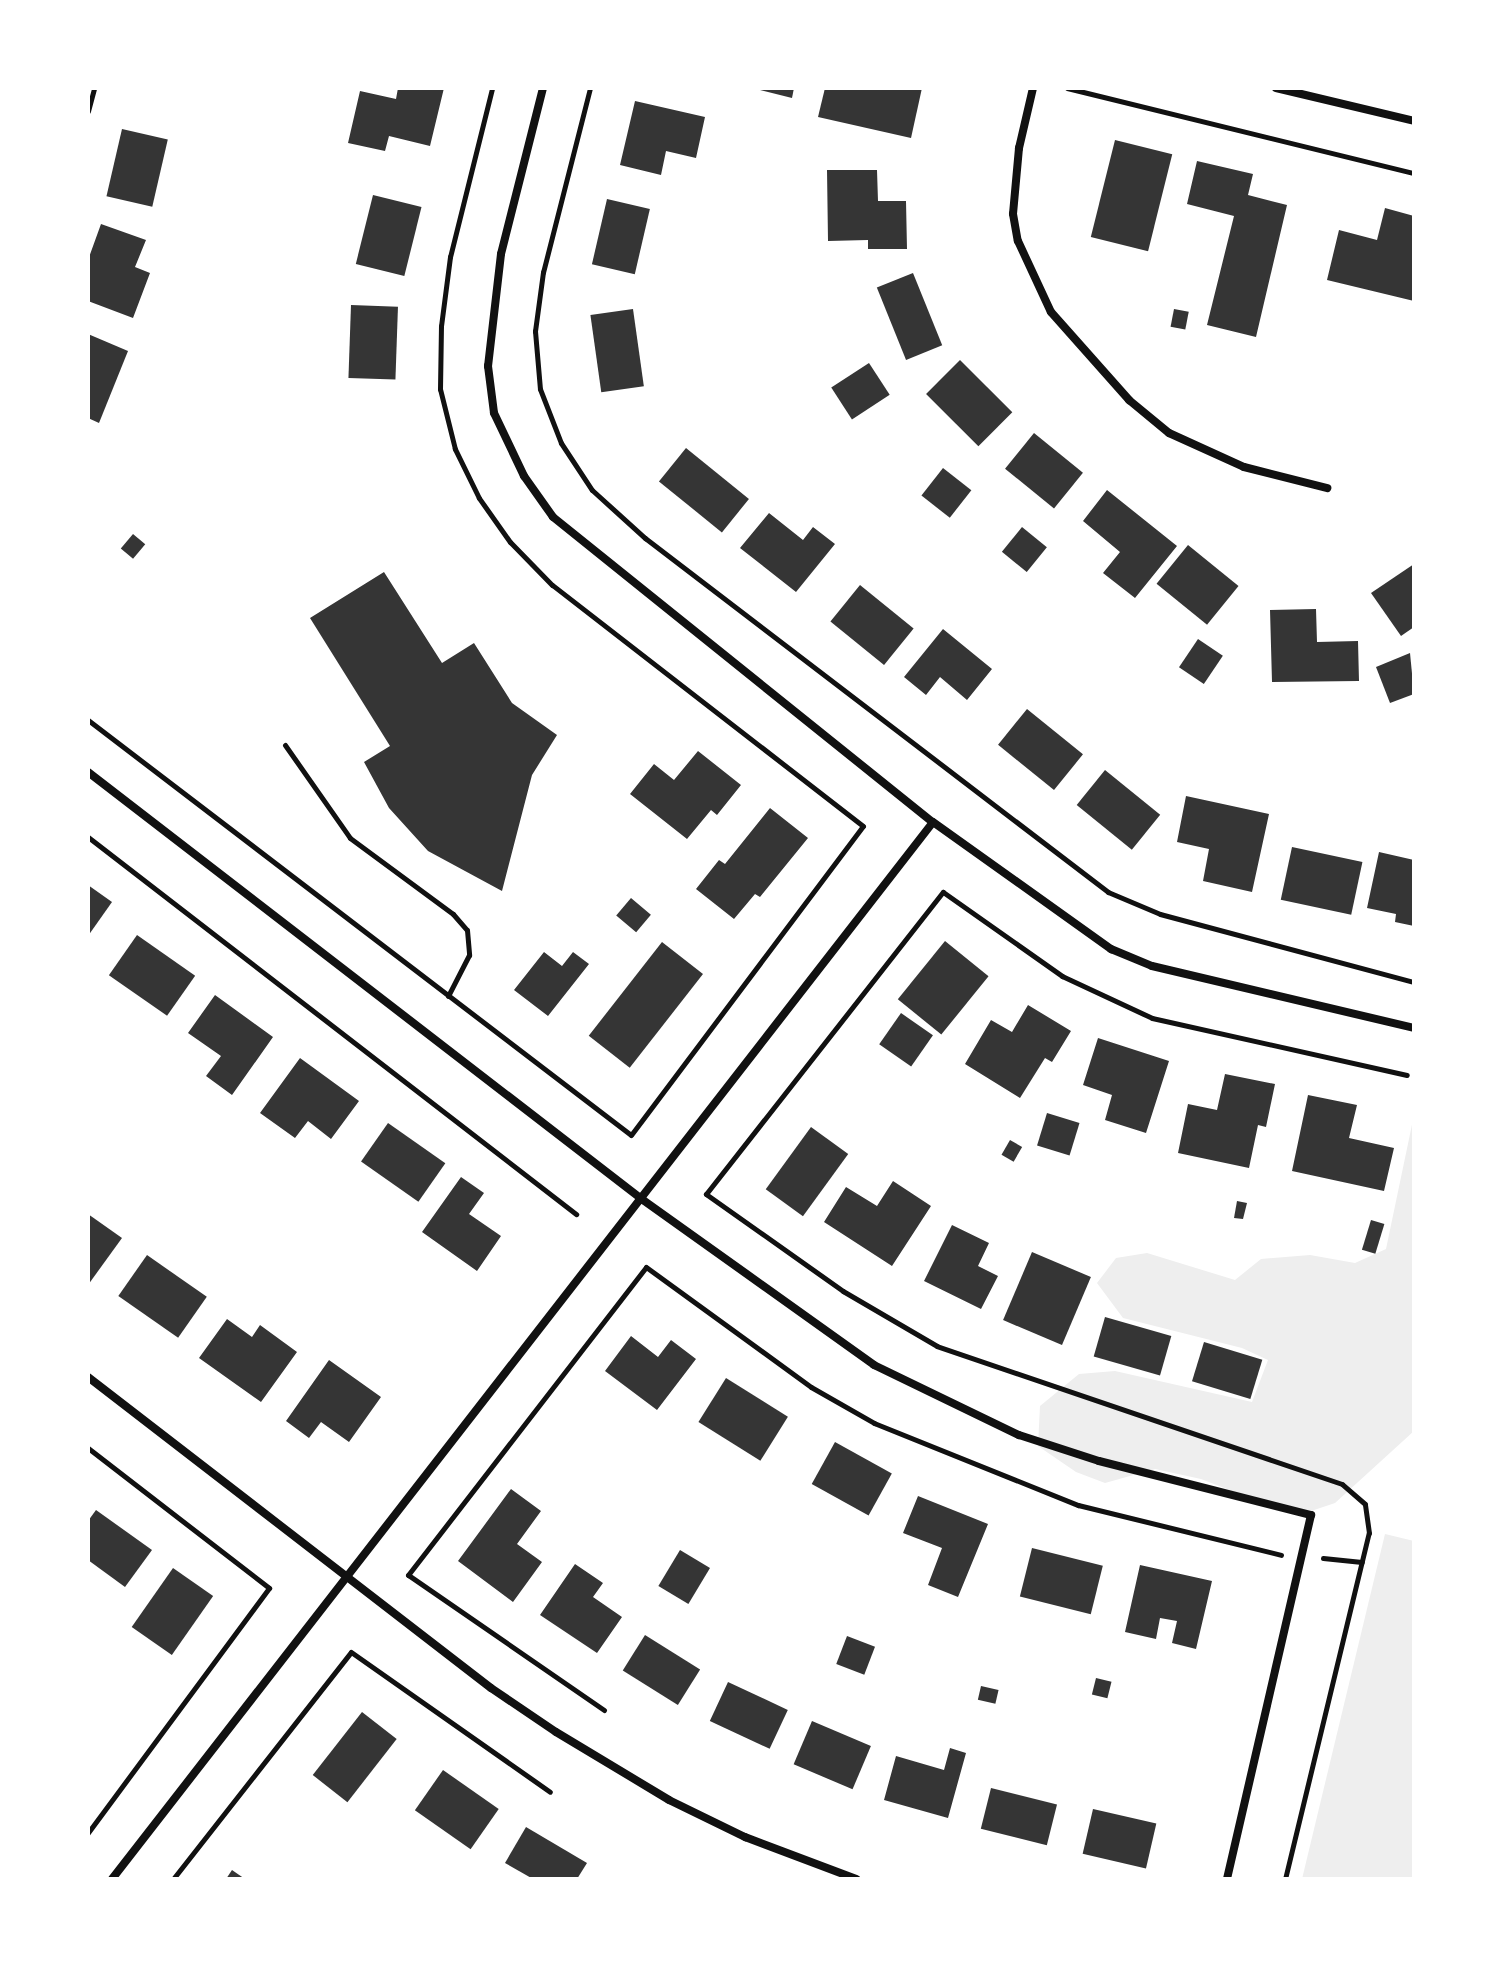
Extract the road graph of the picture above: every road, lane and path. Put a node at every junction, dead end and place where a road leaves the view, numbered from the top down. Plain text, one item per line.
1 (94, 88) edge
2 (492, 88) edge
3 (543, 88) edge
4 (590, 88) edge
5 (1033, 88) edge
6 (1067, 88) edge
7 (1276, 88) edge
8 (88, 111) edge
9 (1414, 121) edge
10 (1414, 173) edge
11 (1327, 488) dead end
12 (88, 720) edge
13 (285, 745) dead end
14 (88, 772) edge
15 (933, 822) junction
16 (88, 837) edge
17 (1414, 982) edge
18 (448, 996) junction
19 (1414, 1028) edge
20 (1407, 1075) dead end
21 (643, 1200) junction
22 (576, 1214) dead end
23 (88, 1377) edge
24 (88, 1448) edge
25 (1265, 1554) dead end
26 (346, 1576) junction
27 (604, 1710) dead end
28 (550, 1792) dead end
29 (88, 1833) edge
30 (112, 1879) edge
31 (173, 1879) edge
32 (856, 1879) edge
33 (1227, 1879) edge
34 (1285, 1879) edge

1 - 8 path
2 - 18 path
3 - 15 street
4 - 17 path
5 - 11 street
6 - 10 path
7 - 9 street
12 - 18 path
13 - 18 path
14 - 21 street
15 - 19 street
15 - 21 street
16 - 22 path
20 - 34 path
21 - 26 street
21 - 33 street
23 - 26 street
24 - 29 path
25 - 27 path
26 - 30 street
26 - 32 street
28 - 31 path

